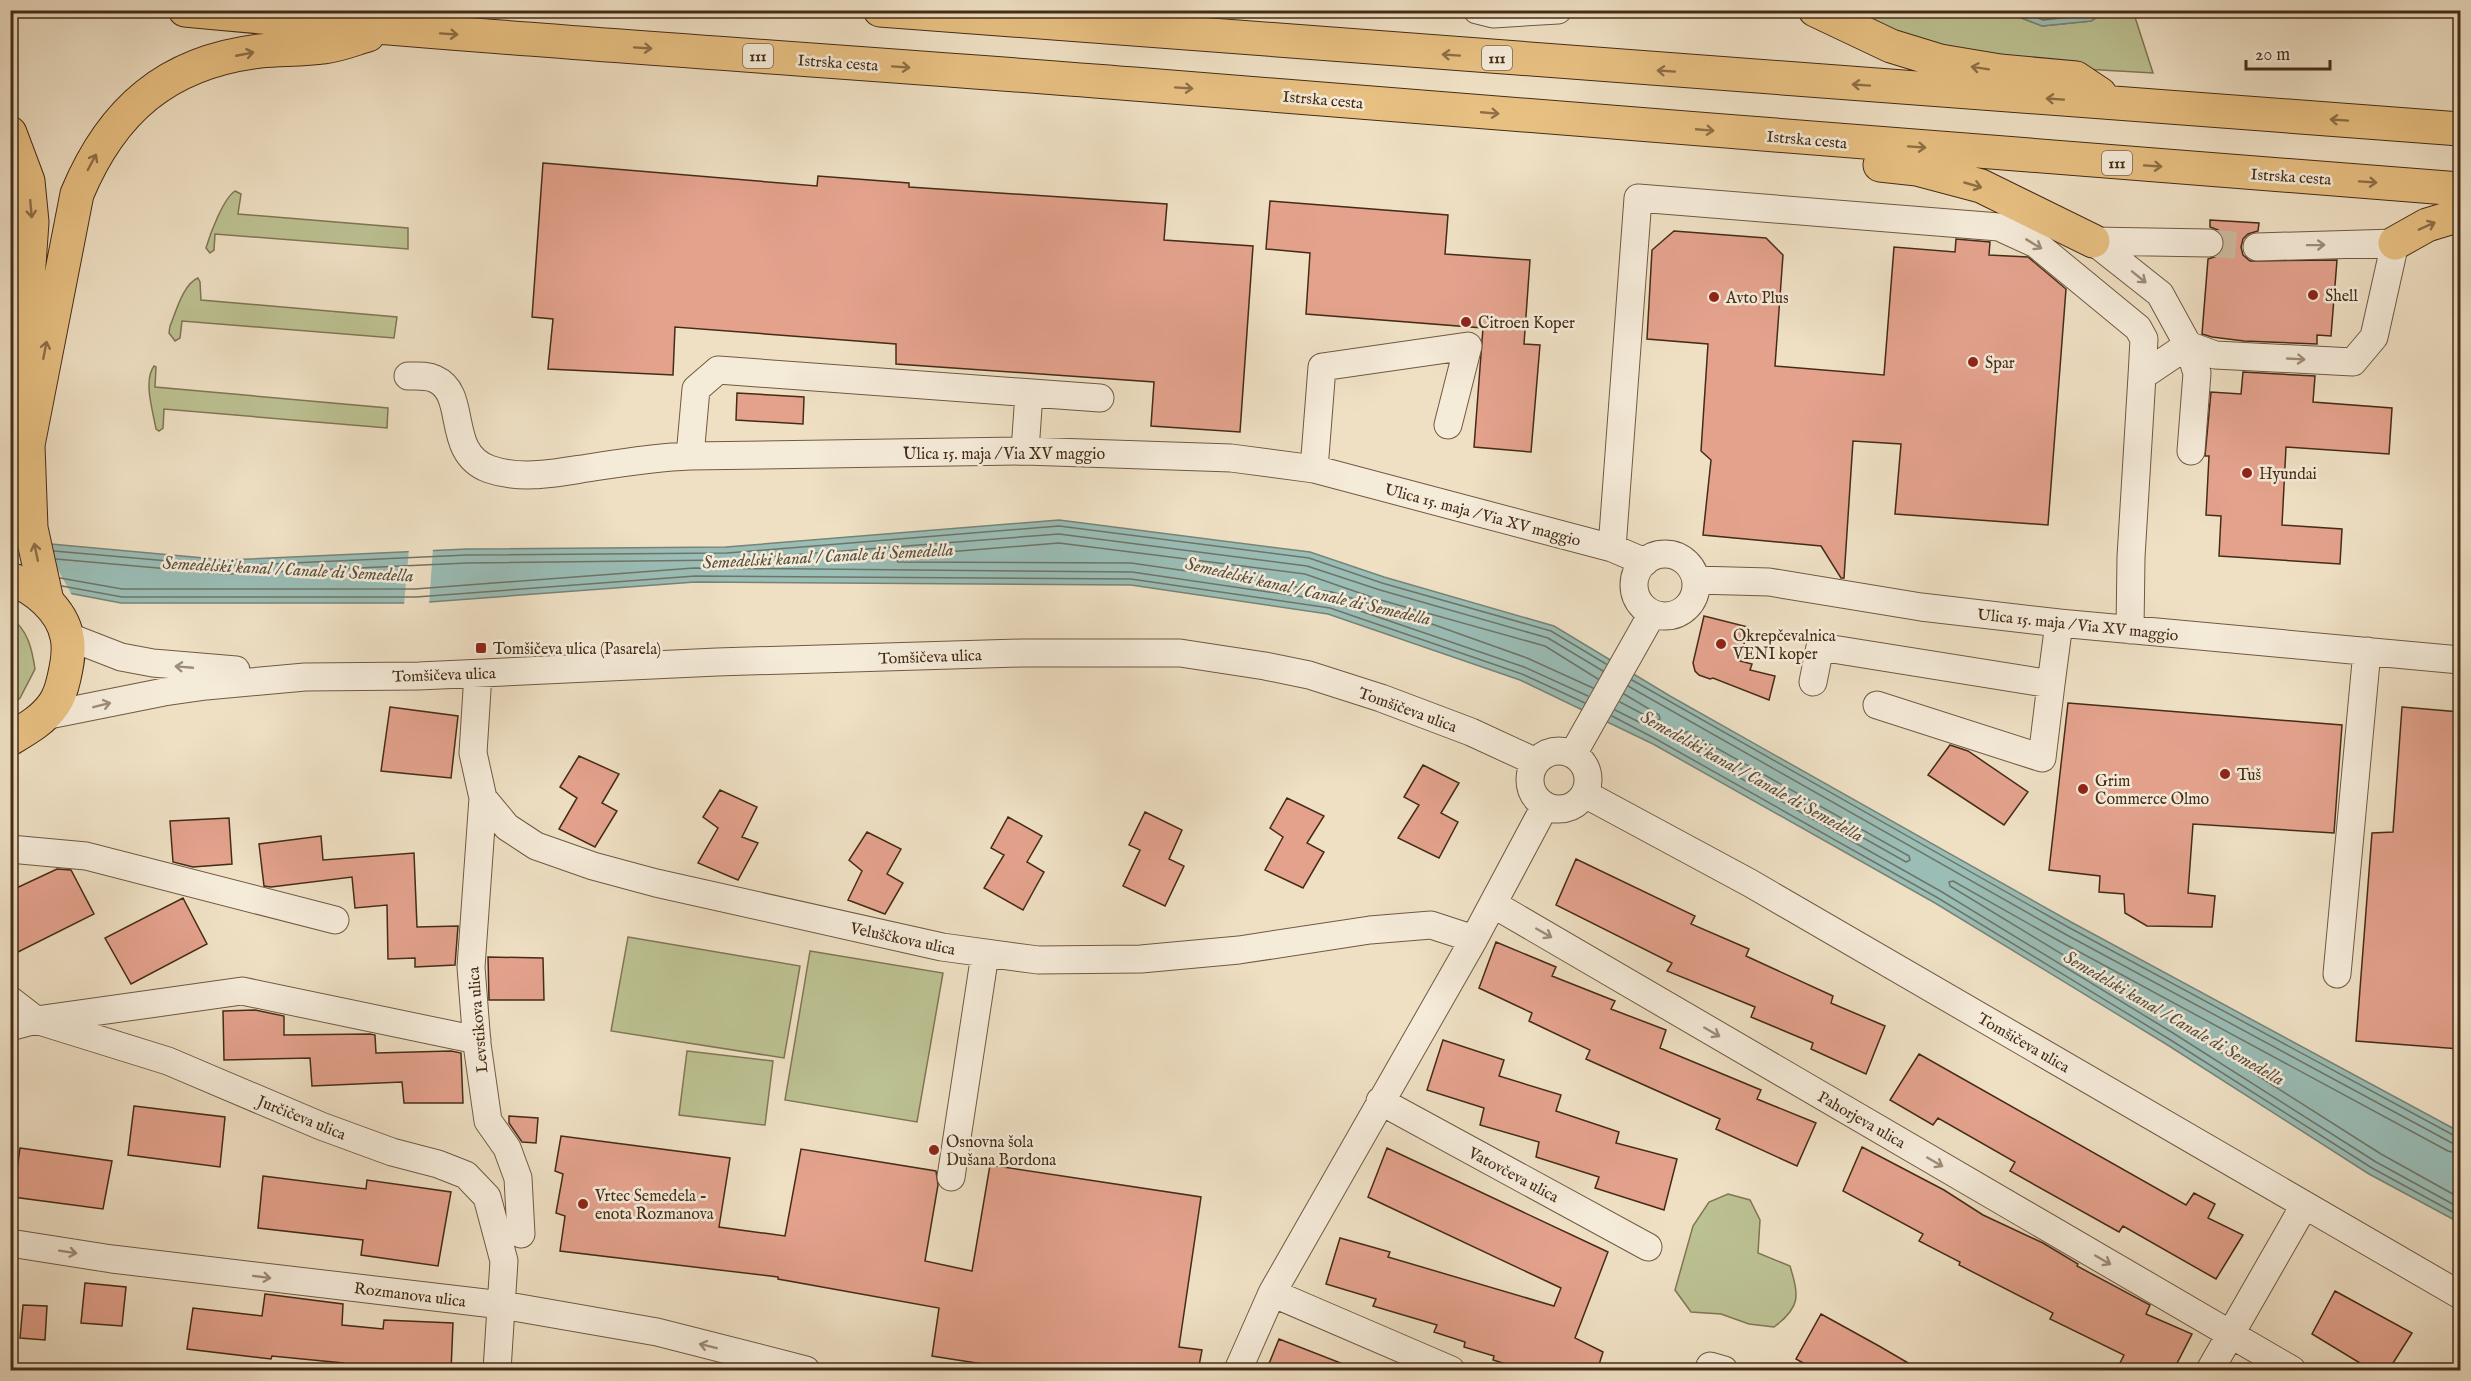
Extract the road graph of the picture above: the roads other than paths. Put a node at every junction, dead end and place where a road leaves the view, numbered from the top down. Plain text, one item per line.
1 (184, 10) edge
2 (880, 10) edge
3 (1477, 10) edge
4 (1558, 10) edge
5 (1815, 10) edge
6 (391, 29) junction
7 (2114, 103) junction
8 (2460, 129) edge
9 (10, 133) edge
10 (1775, 136) junction
11 (2460, 189) edge
12 (2460, 215) edge
13 (2093, 241) junction
14 (2209, 243) tunnel mouth
15 (2395, 243) junction
16 (2257, 247) tunnel mouth
17 (2188, 345) junction
18 (408, 376) dead end
19 (2142, 376) junction
20 (1029, 393) junction
21 (10, 396) edge
22 (1100, 398) dead end
23 (1448, 424) dead end
24 (1025, 451) junction
25 (2191, 451) dead end
26 (690, 456) junction
27 (1314, 469) junction
28 (1612, 548) junction
29 (1644, 562) junction
30 (10, 579) edge
31 (1696, 580) junction
32 (47, 601) junction
33 (1652, 614) junction
34 (2059, 623) junction
35 (2130, 630) junction
36 (68, 649) junction
37 (2367, 651) junction
38 (2460, 660) edge
39 (478, 674) junction
40 (305, 677) junction
41 (1813, 682) dead end
42 (2051, 684) junction
43 (1877, 705) dead end
44 (44, 716) junction
45 (10, 739) edge
46 (1573, 754) junction
47 (1536, 762) junction
48 (1586, 794) junction
49 (483, 798) junction
50 (1545, 806) junction
51 (10, 849) edge
52 (1493, 904) junction
53 (335, 920) dead end
54 (1474, 939) junction
55 (985, 954) junction
56 (2337, 974) dead end
57 (10, 1000) edge
58 (23, 1023) edge
59 (477, 1040) junction
60 (1380, 1101) junction
61 (951, 1177) dead end
62 (2304, 1206) junction
63 (521, 1234) dead end
64 (10, 1243) edge
65 (1648, 1247) dead end
66 (1272, 1293) junction
67 (2460, 1295) edge
68 (502, 1305) junction
69 (2231, 1335) junction
70 (497, 1371) edge
71 (806, 1371) edge
72 (1238, 1371) edge
73 (1451, 1371) edge
74 (2210, 1371) edge
75 (2292, 1371) edge

1 - 6 main road, Istrska cesta / 111
7 -> 2 main road, 111
3 - 4 street
7 -> 5 main road
6 -> 10 main road, Istrska cesta / 111
32 -> 6 main road
8 -> 7 main road, 111
9 -> 21 main road
10 -> 11 main road, Istrska cesta / 111
10 -> 13 main road
15 -> 12 main road
13 - 14 street
13 -> 17 street
16 -> 15 street
17 -> 15 street
17 - 19 street
17 - 25 street
18 - 26 street, Ulica 15. maja / Via XV maggio
28 -> 19 street
19 - 35 street
20 - 22 street
20 - 24 street
20 - 26 street
23 - 27 street
24 - 26 street, Ulica 15. maja / Via XV maggio
24 - 27 street, Ulica 15. maja / Via XV maggio
27 - 28 street, Ulica 15. maja / Via XV maggio
28 - 29 street, Ulica 15. maja / Via XV maggio
29 - 31 street
29 - 33 street
30 - 32 main road
31 - 33 street
31 - 34 street, Ulica 15. maja / Via XV maggio
32 - 36 main road
33 - 46 street
34 - 35 street, Ulica 15. maja / Via XV maggio
34 - 42 street
35 - 37 street, Ulica 15. maja / Via XV maggio
40 -> 36 street
36 - 44 main road
37 - 38 street, Ulica 15. maja / Via XV maggio
37 - 56 street
39 - 40 street, Tomšičeva ulica
39 - 47 street, Tomšičeva ulica
39 - 49 street, Veluščkova ulica
44 -> 40 street
41 - 42 street
42 - 43 street
44 - 45 main road
46 - 47 street
46 - 48 street
47 - 50 street
48 - 50 street
48 - 62 street, Tomšičeva ulica
49 - 55 street, Veluščkova ulica
49 - 59 street, Levstikova ulica
50 - 52 street
51 - 53 street
52 - 54 street
52 -> 69 street, Pahorjeva ulica
54 - 55 street, Veluščkova ulica
54 - 60 street
55 - 61 street
57 - 58 street, Jurčičeva ulica
58 - 59 street
58 - 68 street, Jurčičeva ulica
59 - 63 street, Levstikova ulica
60 - 65 street, Vatovčeva ulica
60 - 66 street
62 - 67 street, Tomšičeva ulica
62 - 69 street
64 -> 68 street, Rozmanova ulica
66 - 72 street
66 - 73 street
68 - 70 street, Jurčičeva ulica
71 -> 68 street, Rozmanova ulica
69 - 74 street
69 - 75 street, Pahorjeva ulica

